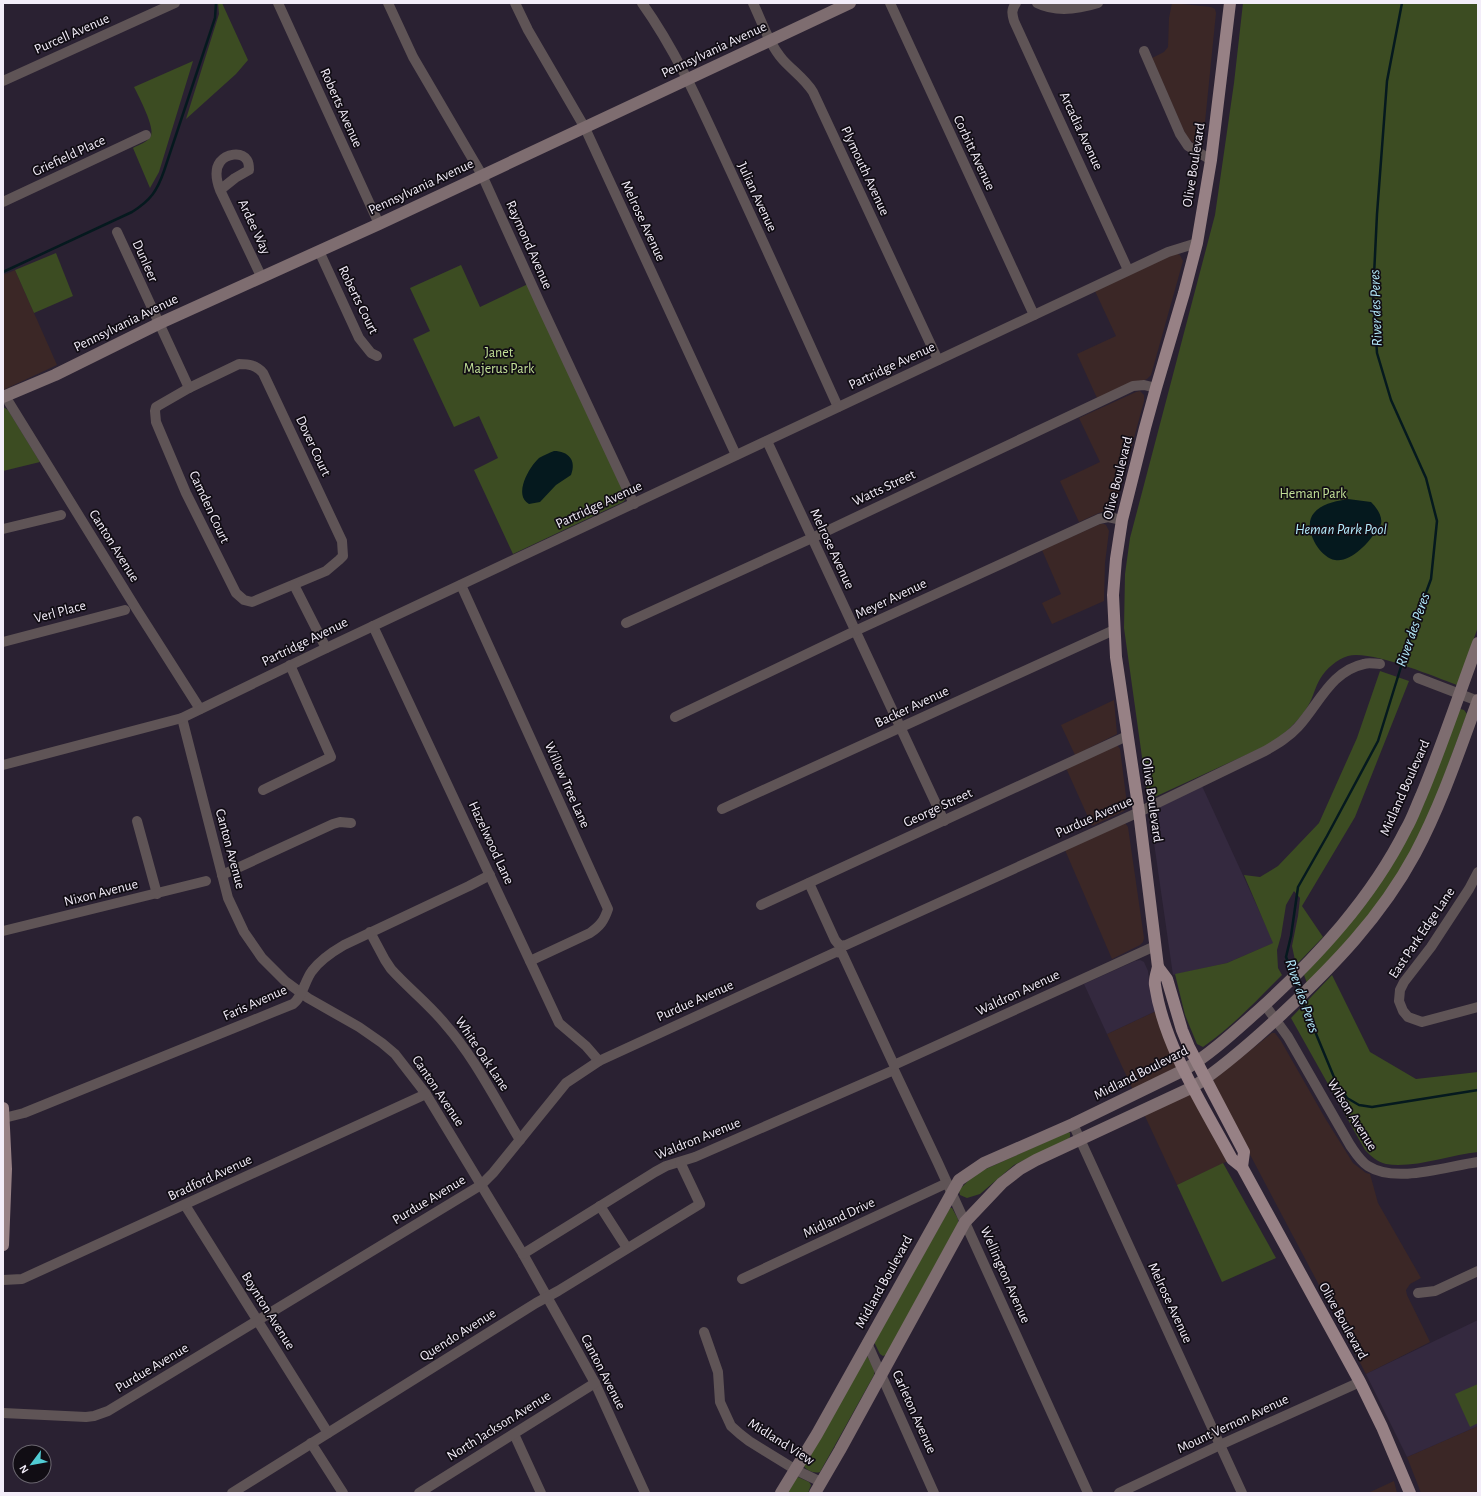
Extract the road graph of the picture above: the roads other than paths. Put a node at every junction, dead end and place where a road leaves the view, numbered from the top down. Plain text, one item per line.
1 (175, 3) edge
2 (278, 3) edge
3 (388, 3) edge
4 (515, 3) edge
5 (642, 3) edge
6 (753, 3) edge
7 (850, 3) edge
8 (890, 3) edge
9 (1016, 3) edge
10 (1037, 3) edge
11 (1098, 3) edge
12 (1230, 3) edge
13 (770, 40) junction
14 (1144, 51) dead end
15 (687, 79) junction
16 (3, 81) edge
17 (585, 128) junction
18 (146, 135) dead end
19 (1210, 160) junction
20 (482, 175) junction
21 (220, 190) dead end
22 (3, 202) edge
23 (379, 224) junction
24 (117, 232) dead end
25 (1197, 243) junction
26 (319, 251) junction
27 (1128, 270) junction
28 (261, 276) junction
29 (1034, 315) junction
30 (158, 324) junction
31 (377, 356) dead end
32 (938, 360) junction
33 (188, 388) junction
34 (1156, 388) junction
35 (4, 397) edge
36 (838, 407) junction
37 (767, 441) junction
38 (736, 456) junction
39 (634, 504) junction
40 (61, 515) dead end
41 (1122, 520) junction
42 (3, 530) edge
43 (812, 538) junction
44 (294, 585) junction
45 (461, 585) junction
46 (125, 610) dead end
47 (626, 623) dead end
48 (373, 626) junction
49 (1114, 630) junction
50 (855, 631) junction
51 (3, 642) edge
52 (1478, 643) edge
53 (326, 648) junction
54 (1380, 664) dead end
55 (290, 666) junction
56 (1418, 678) dead end
57 (1459, 694) junction
58 (1478, 700) edge
59 (200, 709) junction
60 (675, 717) dead end
61 (182, 718) junction
62 (900, 728) junction
63 (1127, 736) junction
64 (3, 764) edge
65 (264, 790) dead end
66 (722, 809) dead end
67 (1139, 812) junction
68 (137, 821) dead end
69 (944, 821) junction
70 (351, 823) dead end
71 (1478, 872) edge
72 (222, 875) junction
73 (490, 875) junction
74 (206, 881) dead end
75 (809, 883) junction
76 (157, 894) junction
77 (761, 905) dead end
78 (3, 930) edge
79 (370, 932) junction
80 (1155, 946) junction
81 (841, 950) junction
82 (530, 961) junction
83 (1158, 967) junction
84 (300, 993) junction
85 (1265, 1005) junction
86 (1478, 1007) edge
87 (1276, 1019) junction
88 (599, 1061) junction
89 (1197, 1063) junction
90 (894, 1068) junction
91 (1184, 1070) junction
92 (1206, 1079) junction
93 (1193, 1088) junction
94 (426, 1094) junction
95 (3, 1113) edge
96 (1073, 1124) junction
97 (520, 1140) junction
98 (1080, 1140) junction
99 (680, 1162) junction
100 (1478, 1162) edge
101 (1242, 1167) junction
102 (481, 1185) junction
103 (949, 1188) junction
104 (185, 1205) junction
105 (600, 1206) junction
106 (965, 1222) junction
107 (3, 1245) edge
108 (627, 1248) junction
109 (523, 1254) junction
110 (1478, 1271) edge
111 (742, 1279) dead end
112 (3, 1280) edge
113 (1418, 1293) dead end
114 (547, 1297) junction
115 (257, 1321) junction
116 (704, 1332) dead end
117 (867, 1344) junction
118 (881, 1373) junction
119 (1360, 1382) junction
120 (595, 1383) junction
121 (3, 1413) edge
122 (328, 1433) junction
123 (514, 1434) junction
124 (311, 1443) junction
125 (1220, 1445) junction
126 (796, 1470) junction
127 (821, 1482) junction
128 (232, 1493) edge
129 (343, 1493) edge
130 (419, 1493) edge
131 (541, 1493) edge
132 (645, 1493) edge
133 (781, 1493) edge
134 (815, 1493) edge
135 (934, 1493) edge
136 (1088, 1493) edge
137 (1119, 1493) edge
138 (1242, 1493) edge
139 (1410, 1493) edge

1 - 16 street, Purcell Avenue
2 - 23 street, Roberts Avenue
3 - 20 street, Raymond Avenue
4 - 17 street, Melrose Avenue
5 - 15 street, Julian Avenue
6 - 13 street, Plymouth Avenue
7 - 13 main road, Pennsylvania Avenue
8 - 29 street, Corbitt Avenue
9 - 27 street, Arcadia Avenue
10 - 11 street
12 - 19 main road, Olive Boulevard
13 - 15 main road, Pennsylvania Avenue
13 - 32 street, Plymouth Avenue
14 - 19 street
15 - 17 main road, Pennsylvania Avenue
15 - 36 street, Julian Avenue
17 - 20 main road, Pennsylvania Avenue
17 - 38 street, Melrose Avenue
18 - 22 street, Griefield Place
19 - 25 main road, Olive Boulevard
20 - 23 main road, Pennsylvania Avenue
20 - 39 street, Raymond Avenue
21 - 28 street, Ardee Way
23 - 26 main road, Pennsylvania Avenue
24 - 30 street, Dunleer
25 - 27 street, Partridge Avenue
25 - 34 main road, Olive Boulevard
26 - 28 main road, Pennsylvania Avenue
26 - 31 street, Roberts Court
27 - 29 street, Partridge Avenue
28 - 30 main road, Pennsylvania Avenue
29 - 32 street, Partridge Avenue
30 - 33 street, Dunleer
30 - 35 main road, Pennsylvania Avenue
32 - 36 street, Partridge Avenue
33 - 44 street, Camden Court
33 - 44 street, Dover Court
34 - 41 main road, Olive Boulevard
34 - 43 street, Watts Street
35 - 59 street, Canton Avenue
36 - 37 street, Partridge Avenue
37 - 38 street, Partridge Avenue
37 - 43 street, Melrose Avenue
38 - 39 street, Partridge Avenue
39 - 45 street, Partridge Avenue
40 - 42 street
41 - 49 main road, Olive Boulevard
41 - 50 street, Meyer Avenue
43 - 47 street, Watts Street
43 - 50 street, Melrose Avenue
44 - 53 street
45 - 48 street, Partridge Avenue
45 - 82 street, Willow Tree Lane
46 - 51 street, Verl Place
48 - 53 street, Partridge Avenue
48 - 73 street, Hazelwood Lane
49 - 62 street, Backer Avenue
49 - 63 main road, Olive Boulevard
50 - 60 street, Meyer Avenue
50 - 62 street, Melrose Avenue
52 - 57 main road, Midland Boulevard
53 - 55 street, Partridge Avenue
54 - 67 street, Purdue Avenue
55 - 59 street, Partridge Avenue
55 - 65 street
56 - 57 street
57 - 58 street
57 - 85 main road, Midland Boulevard
58 - 87 main road
59 - 61 street, Partridge Avenue
61 - 64 street, Partridge Avenue
61 - 72 street, Canton Avenue
62 - 66 street, Backer Avenue
62 - 69 street, Melrose Avenue
63 - 67 main road, Olive Boulevard
63 - 69 street, George Street
67 - 80 main road, Olive Boulevard
67 - 81 street, Purdue Avenue
68 - 76 street
69 - 75 street, George Street
70 - 72 street
71 - 86 street, East Park Edge Lane
72 - 84 street, Canton Avenue
73 - 79 street, Faris Avenue
73 - 82 street, Hazelwood Lane
74 - 76 street, Nixon Avenue
75 - 77 street, George Street
75 - 81 street, Wellington Avenue
76 - 78 street, Nixon Avenue
79 - 84 street, Faris Avenue
79 - 97 street, White Oak Lane
80 - 83 main road, Olive Boulevard
80 - 90 street, Waldron Avenue
81 - 88 street, Purdue Avenue
81 - 90 street, Wellington Avenue
82 - 88 street, Hazelwood Lane
83 - 89 main road, Olive Boulevard
83 - 91 main road, Olive Boulevard
84 - 94 street, Canton Avenue
84 - 95 street, Faris Avenue
85 - 87 street, Wilson Avenue
85 - 89 main road, Midland Boulevard
87 - 92 main road
87 - 100 street, Wilson Avenue
88 - 97 street, Purdue Avenue
89 - 91 main road, Midland Boulevard
89 - 92 main road, Olive Boulevard
90 - 99 street, Waldron Avenue
90 - 103 street, Wellington Avenue
91 - 93 main road, Olive Boulevard
91 - 96 main road, Midland Boulevard
92 - 93 main road
92 - 101 main road, Olive Boulevard
93 - 98 main road
93 - 101 main road, Olive Boulevard
94 - 102 street, Canton Avenue
94 - 104 street, Bradford Avenue
95 - 107 main road
96 - 98 street, Melrose Avenue
96 - 103 main road, Midland Boulevard
97 - 102 street, Purdue Avenue
98 - 106 main road
98 - 125 street, Melrose Avenue
99 - 105 street, Waldron Avenue
99 - 108 street, Quendo Avenue
101 - 119 main road, Olive Boulevard
102 - 109 street, Canton Avenue
102 - 115 street, Purdue Avenue
103 - 106 street, Wellington Avenue
103 - 111 street, Midland Drive
103 - 117 main road, Midland Boulevard
104 - 112 street, Bradford Avenue
104 - 115 street, Boynton Avenue
105 - 108 street
105 - 109 street, Waldron Avenue
106 - 118 main road
106 - 136 street, Wellington Avenue
108 - 114 street, Quendo Avenue
109 - 114 street, Canton Avenue
110 - 113 street
114 - 120 street, Canton Avenue
114 - 122 street, Quendo Avenue
115 - 121 street, Purdue Avenue
115 - 122 street, Boynton Avenue
116 - 126 street, Midland View
117 - 118 street, Carleton Avenue
117 - 126 main road, Midland Boulevard
118 - 127 main road
118 - 135 street, Carleton Avenue
119 - 125 street, Mount Vernon Avenue
119 - 139 main road, Olive Boulevard
120 - 123 street, North Jackson Avenue
120 - 132 street, Canton Avenue
122 - 124 street, Quendo Avenue
123 - 130 street, North Jackson Avenue
123 - 131 street
124 - 128 street, Quendo Avenue
124 - 129 street
125 - 137 street, Mount Vernon Avenue
125 - 138 street, Melrose Avenue
126 - 127 street, Midland View
126 - 133 main road, Midland Boulevard
127 - 134 main road

